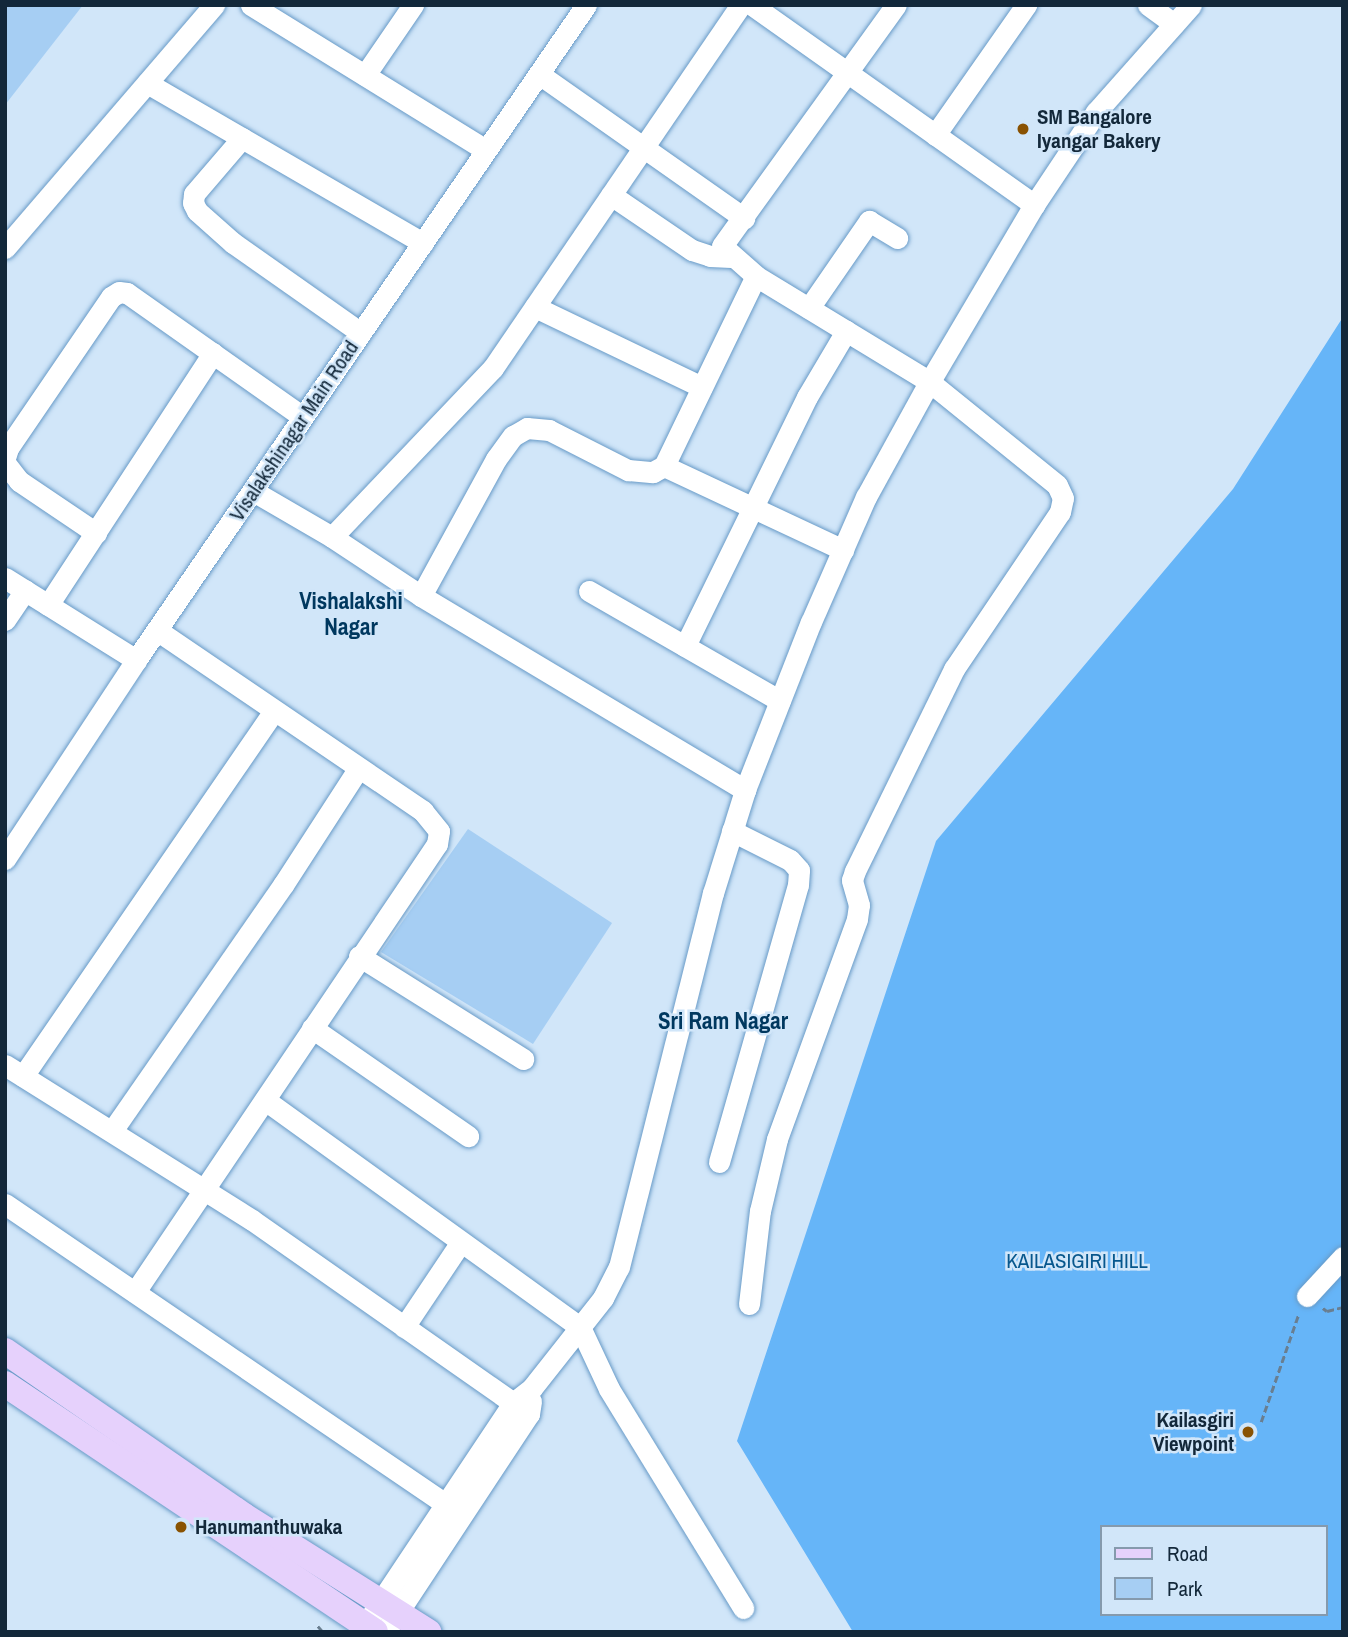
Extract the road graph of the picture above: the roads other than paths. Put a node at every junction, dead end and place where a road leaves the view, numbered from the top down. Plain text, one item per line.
1 (214, 5) edge
2 (251, 5) edge
3 (413, 5) edge
4 (586, 5) edge
5 (741, 5) edge
6 (752, 5) edge
7 (896, 5) edge
8 (1026, 5) edge
9 (1148, 5) edge
10 (1191, 5) edge
11 (1174, 23) junction
12 (849, 73) junction
13 (539, 74) junction
14 (365, 75) junction
15 (147, 83) junction
16 (935, 135) junction
17 (242, 138) junction
18 (644, 146) junction
19 (486, 150) junction
20 (611, 195) junction
21 (1034, 205) junction
22 (744, 219) junction
23 (897, 238) dead end
24 (423, 243) junction
25 (5, 248) edge
26 (731, 257) junction
27 (756, 276) junction
28 (535, 307) junction
29 (809, 308) junction
30 (846, 331) junction
31 (361, 333) junction
32 (213, 353) junction
33 (930, 382) junction
34 (702, 387) junction
35 (303, 417) junction
36 (5, 457) edge
37 (5, 463) edge
38 (664, 466) junction
39 (253, 491) junction
40 (755, 508) junction
41 (96, 533) junction
42 (332, 537) junction
43 (843, 550) junction
44 (5, 578) edge
45 (24, 590) junction
46 (589, 591) dead end
47 (421, 596) junction
48 (48, 605) junction
49 (5, 620) edge
50 (157, 630) junction
51 (685, 646) junction
52 (136, 660) junction
53 (780, 701) junction
54 (274, 711) junction
55 (358, 769) junction
56 (745, 790) junction
57 (732, 831) junction
58 (5, 859) edge
59 (359, 956) junction
60 (312, 1028) junction
61 (523, 1059) dead end
62 (14, 1071) edge
63 (264, 1100) junction
64 (112, 1132) junction
65 (468, 1136) dead end
66 (719, 1162) dead end
67 (205, 1190) junction
68 (5, 1204) edge
69 (461, 1242) junction
70 (1343, 1257) edge
71 (135, 1293) junction
72 (1307, 1296) road end
73 (749, 1304) dead end
74 (404, 1327) junction
75 (580, 1327) junction
76 (5, 1351) edge
77 (5, 1384) edge
78 (521, 1409) junction
79 (444, 1503) junction
80 (743, 1608) dead end
81 (366, 1623) edge
82 (428, 1632) edge

1 - 15 street
2 - 14 street
3 - 14 street
4 - 13 street, Visalakshinagar Main Road
5 - 18 street
6 - 12 street
7 - 12 street
8 - 16 street
9 - 11 street
10 - 11 street
11 - 21 street
12 - 16 street
12 - 22 street
13 - 18 street
13 - 19 street, Visalakshinagar Main Road
14 - 19 street
15 - 17 street
15 - 25 street
16 - 21 street
17 - 24 street
17 - 31 street
18 - 20 street
18 - 22 street
19 - 24 street, Visalakshinagar Main Road
20 - 26 street
20 - 28 street
21 - 33 street
22 - 26 street
23 - 29 street
24 - 31 street, Visalakshinagar Main Road
26 - 27 street
27 - 29 street
27 - 34 street
28 - 34 street
28 - 42 street
29 - 30 street
30 - 33 street
30 - 40 street
31 - 35 street, Visalakshinagar Main Road
32 - 35 street
32 - 36 street
32 - 41 street
33 - 43 street
33 - 73 street
34 - 38 street
35 - 39 street, Visalakshinagar Main Road
37 - 41 street
38 - 40 street
38 - 47 street
39 - 42 street
39 - 50 street, Visalakshinagar Main Road
40 - 43 street
40 - 51 street
41 - 48 street
42 - 47 street
43 - 53 street
44 - 45 street
45 - 48 street
45 - 49 street
46 - 51 street
47 - 56 street
48 - 52 street
50 - 52 street, Visalakshinagar Main Road
50 - 54 street
51 - 53 street
52 - 58 street, Visalakshinagar Main Road
53 - 56 street
54 - 55 street
54 - 62 street
55 - 59 street
55 - 64 street
56 - 57 street
57 - 66 street
57 - 75 street
59 - 60 street
59 - 61 street
60 - 63 street
60 - 65 street
62 - 64 street
63 - 67 street
63 - 69 street
64 - 67 street
67 - 71 street
67 - 74 street
68 - 71 street
69 - 74 street
69 - 75 street
70 - 72 street
71 - 79 street
74 - 78 street
75 - 78 street
75 - 80 street
76 - 81 main road
77 - 81 main road
78 - 79 street
78 - 81 street
79 - 81 street
81 - 82 main road

